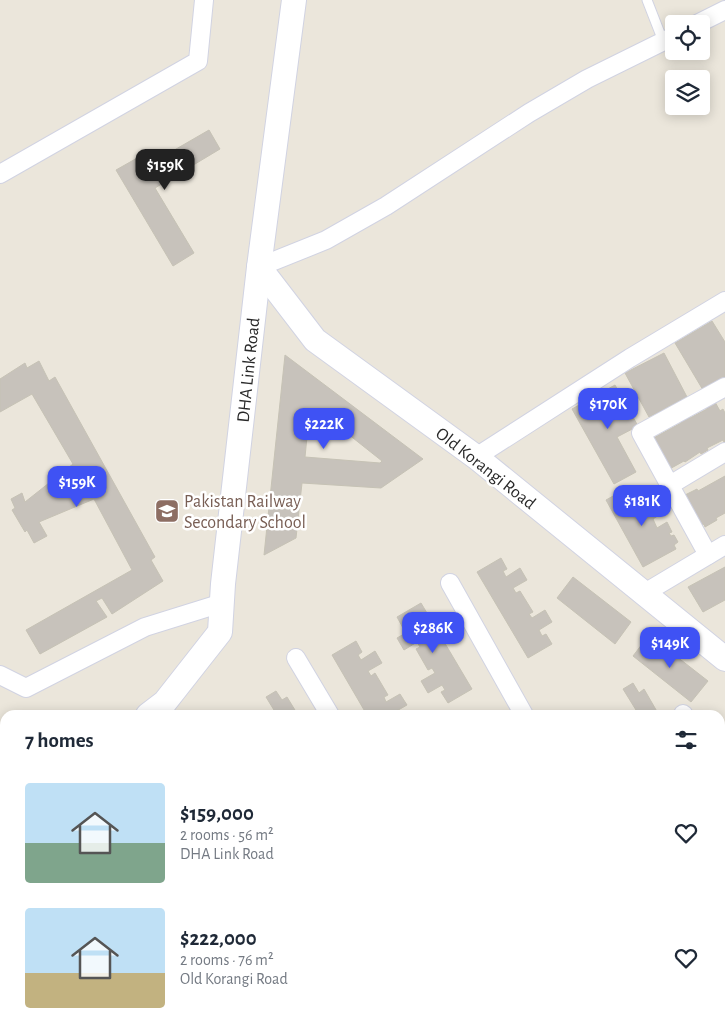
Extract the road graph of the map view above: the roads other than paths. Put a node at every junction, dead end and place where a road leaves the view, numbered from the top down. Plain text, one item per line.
1 (204, 0) edge
2 (294, 0) edge
3 (647, 0) edge
4 (725, 10) edge
5 (710, 18) edge
6 (665, 33) edge
7 (665, 40) edge
8 (0, 174) edge
9 (259, 266) junction
10 (725, 301) edge
11 (725, 387) edge
12 (725, 452) edge
13 (476, 457) junction
14 (670, 486) junction
15 (725, 544) edge
16 (708, 555) junction
17 (450, 583) dead end
18 (643, 594) junction
19 (222, 603) junction
20 (296, 658) dead end
21 (725, 659) edge
22 (0, 675) edge
23 (155, 710) edge
24 (327, 710) edge
25 (521, 710) edge

1 - 8 street
2 - 9 street, DHA Link Road
3 - 6 lane
4 - 5 street
7 - 9 street
9 - 13 street, Old Korangi Road
9 - 19 street, DHA Link Road
10 - 13 street
11 - 14 street
12 - 14 street
13 - 18 street, Old Korangi Road
14 - 16 street
15 - 16 street
16 - 18 street
17 - 25 street
18 - 21 street, Old Korangi Road
19 - 22 street
19 - 23 street, DHA Link Road
20 - 24 street

